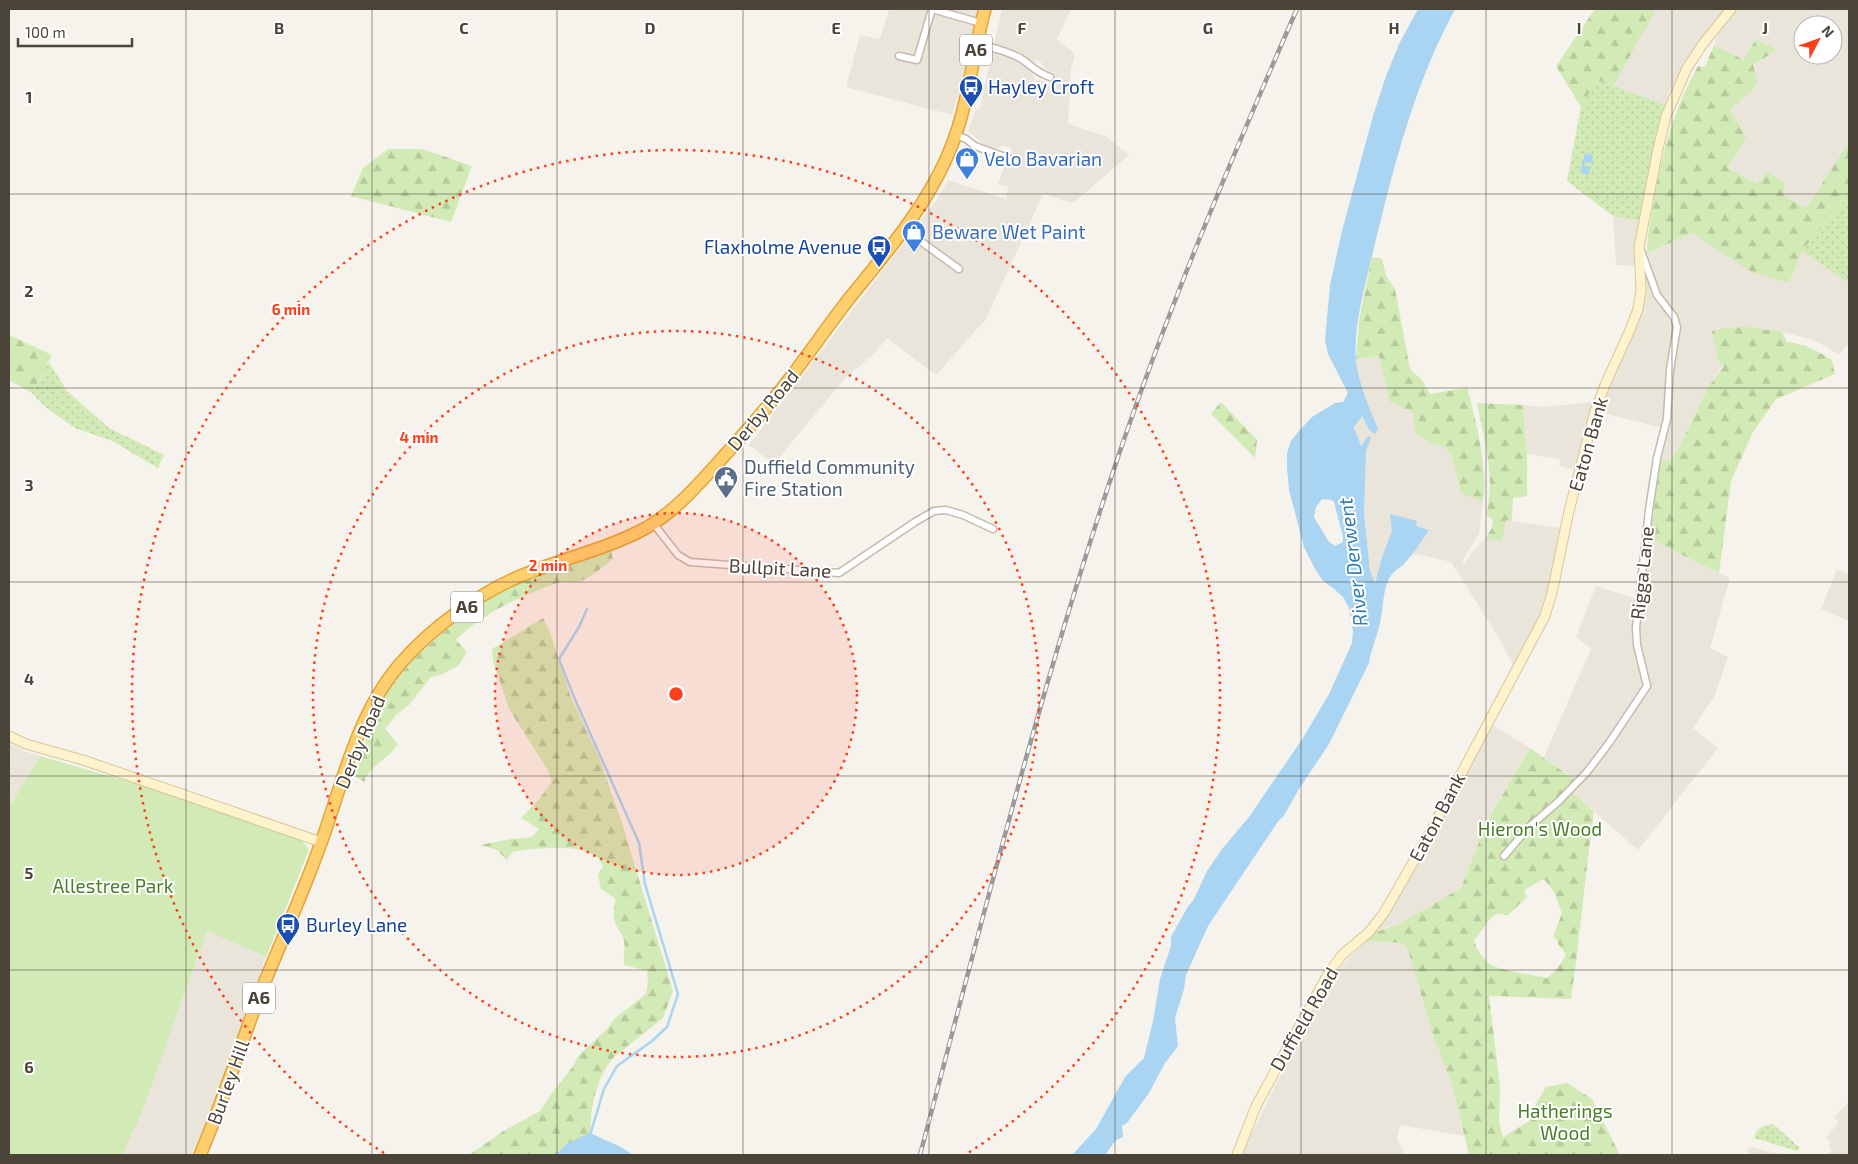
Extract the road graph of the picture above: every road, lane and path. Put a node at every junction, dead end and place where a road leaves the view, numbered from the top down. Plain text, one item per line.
1 (932, 9) edge
2 (985, 9) edge
3 (1731, 9) edge
4 (981, 23) junction
5 (978, 44) junction
6 (899, 56) dead end
7 (1050, 77) dead end
8 (956, 135) junction
9 (1016, 161) dead end
10 (905, 230) junction
11 (1639, 247) junction
12 (959, 269) dead end
13 (653, 523) junction
14 (993, 529) dead end
15 (9, 736) edge
16 (321, 842) junction
17 (1504, 856) dead end
18 (1408, 871) joint
19 (200, 1155) edge
20 (1237, 1155) edge

1 - 4 street
1 - 6 street
2 - 4 highway, Derby Road / A6
3 - 11 street, Eaton Bank
4 - 5 highway, Derby Road / A6
5 - 7 street
5 - 8 highway, Derby Road / A6
8 - 9 street
8 - 10 highway, Derby Road / A6
10 - 12 street
10 - 13 highway, Derby Road / A6
11 - 17 street, Rigga Lane
11 - 18 street, Eaton Bank
13 - 14 street, Bullpit Lane
13 - 16 highway, Derby Road / A6
15 - 16 street
16 - 19 highway, Burley Hill / A6
18 - 20 street, Duffield Road

